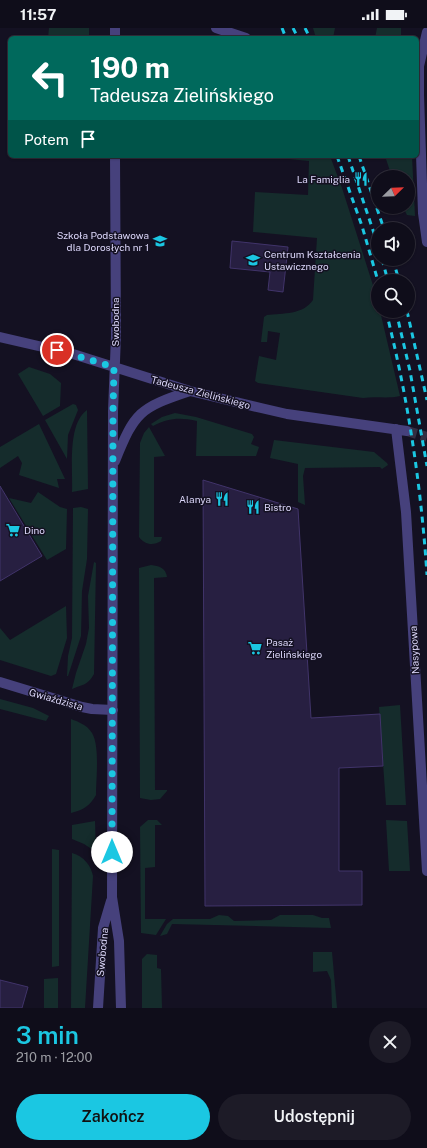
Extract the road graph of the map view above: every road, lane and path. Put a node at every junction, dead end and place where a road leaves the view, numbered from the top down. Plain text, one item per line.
1 (216, 28) edge
2 (427, 32) edge
3 (240, 36) edge
4 (419, 80) edge
5 (419, 119) edge
6 (115, 158) edge
7 (427, 242) edge
8 (0, 337) edge
9 (114, 367) junction
10 (190, 391) junction
11 (396, 429) junction
12 (407, 431) tunnel mouth
13 (113, 467) junction
14 (0, 682) edge
15 (113, 710) junction
16 (426, 841) edge
17 (427, 857) edge
18 (427, 871) edge
19 (112, 897) junction
20 (98, 1008) edge
21 (121, 1008) edge

1 - 3 street
2 - 4 street
5 - 7 street
6 - 9 street, Swobodna
8 - 9 street, Tadeusza Zielińskiego
9 - 10 street, Tadeusza Zielińskiego
9 - 13 street, Swobodna
10 - 11 street, Tadeusza Zielińskiego
10 - 13 street
11 - 12 street, Tadeusza Zielińskiego
11 - 16 street, Nasypowa
13 - 15 street, Swobodna
14 - 15 street, Gwiaździsta
15 - 19 street, Swobodna
16 - 17 street, Nasypowa
17 - 18 street, Nasypowa
19 - 20 street, Swobodna
19 - 21 street, Swobodna

